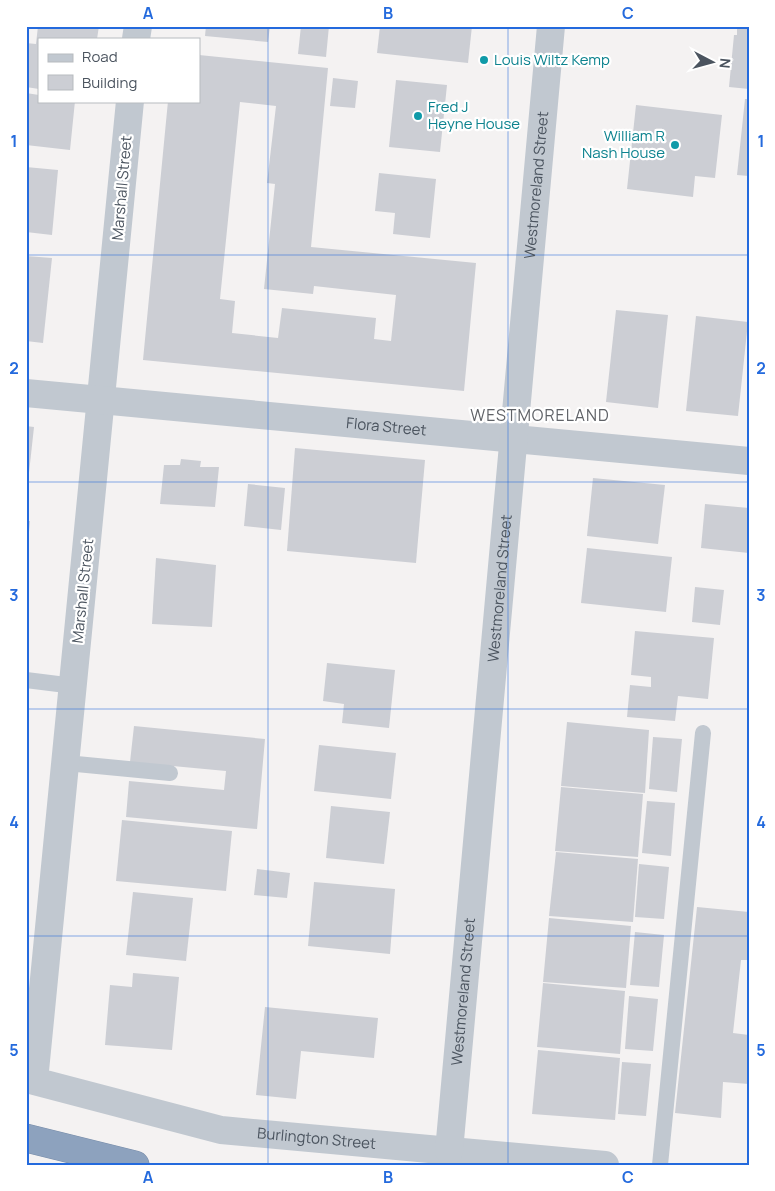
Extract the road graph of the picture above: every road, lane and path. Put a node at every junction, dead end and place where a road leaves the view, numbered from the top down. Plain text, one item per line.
1 (551, 26) edge
2 (130, 102) edge
3 (26, 393) edge
4 (102, 400) junction
5 (513, 438) junction
6 (749, 461) edge
7 (26, 680) edge
8 (74, 686) junction
9 (703, 733) dead end
10 (66, 763) junction
11 (170, 773) dead end
12 (34, 1081) joint
13 (26, 1138) edge
14 (449, 1151) junction
15 (135, 1165) edge
16 (606, 1165) edge
17 (660, 1165) edge

1 - 5 street, Westmoreland Street
2 - 4 street, Marshall Street
3 - 4 street, Flora Street
4 - 5 street, Flora Street
4 - 8 street, Marshall Street
5 - 6 street, Flora Street
5 - 14 street, Westmoreland Street
7 - 8 lane
8 - 10 street, Marshall Street
9 - 17 lane
10 - 11 lane
10 - 12 street, Marshall Street
12 - 14 street, Burlington Street
13 - 15 highway
14 - 16 street, Burlington Street

